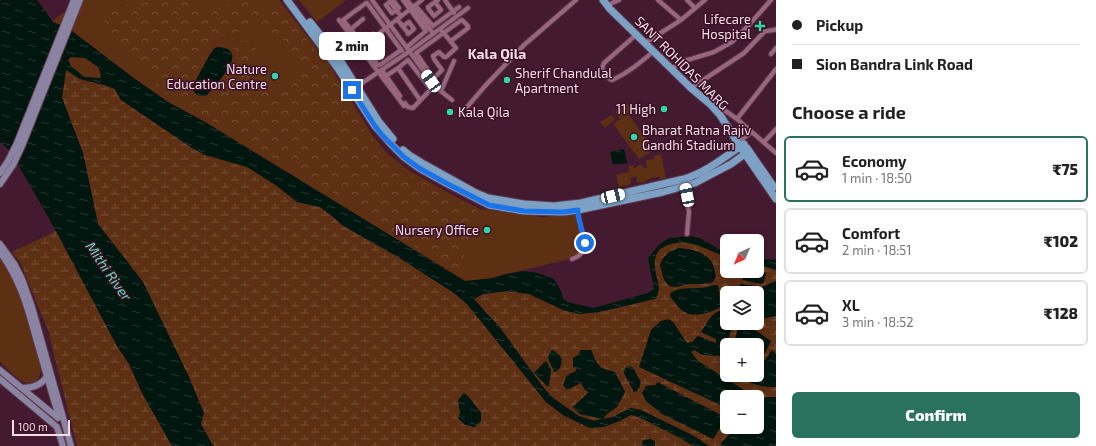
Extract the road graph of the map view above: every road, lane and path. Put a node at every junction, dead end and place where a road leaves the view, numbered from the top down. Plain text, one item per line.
1 (74, 0) edge
2 (80, 0) edge
3 (290, 0) edge
4 (380, 0) edge
5 (422, 0) edge
6 (445, 0) edge
7 (576, 0) edge
8 (603, 0) edge
9 (619, 0) edge
10 (658, 0) edge
11 (687, 0) edge
12 (706, 0) edge
13 (771, 0) edge
14 (406, 1) edge
15 (374, 2) edge
16 (390, 2) dead end
17 (609, 2) edge
18 (413, 7) junction
19 (459, 7) dead end
20 (468, 8) dead end
21 (695, 8) junction
22 (453, 11) junction
23 (457, 16) junction
24 (399, 18) junction
25 (363, 19) dead end
26 (338, 20) dead end
27 (681, 20) junction
28 (627, 23) junction
29 (426, 24) junction
30 (391, 25) junction
31 (403, 26) dead end
32 (386, 28) junction
33 (440, 28) junction
34 (776, 29) edge
35 (349, 30) junction
36 (444, 32) junction
37 (433, 34) junction
38 (636, 34) junction
39 (451, 41) junction
40 (648, 41) junction
41 (361, 42) junction
42 (377, 42) dead end
43 (407, 47) junction
44 (378, 48) dead end
45 (776, 48) edge
46 (367, 50) junction
47 (401, 50) junction
48 (410, 51) junction
49 (654, 51) junction
50 (404, 54) junction
51 (770, 54) dead end
52 (368, 55) junction
53 (454, 61) dead end
54 (398, 68) junction
55 (776, 69) edge
56 (676, 70) junction
57 (380, 71) junction
58 (386, 76) junction
59 (432, 80) junction
60 (435, 86) junction
61 (693, 87) junction
62 (355, 88) junction
63 (431, 90) junction
64 (441, 91) junction
65 (420, 100) junction
66 (452, 100) dead end
67 (713, 102) junction
68 (404, 106) dead end
69 (467, 107) dead end
70 (737, 120) junction
71 (776, 129) edge
72 (752, 132) junction
73 (764, 142) junction
74 (742, 144) junction
75 (776, 152) edge
76 (747, 153) junction
77 (0, 173) edge
78 (0, 184) edge
79 (685, 187) junction
80 (653, 190) junction
81 (776, 191) edge
82 (637, 194) junction
83 (776, 199) edge
84 (578, 210) junction
85 (688, 234) dead end
86 (0, 244) edge
87 (0, 252) edge
88 (572, 259) dead end
89 (1, 371) edge
90 (47, 376) junction
91 (0, 379) edge
92 (22, 388) junction
93 (56, 416) junction
94 (65, 425) junction
95 (63, 446) edge
96 (71, 446) edge

1 - 77 main road
2 - 78 main road
3 - 62 main road
4 - 15 street
5 - 18 street
6 - 22 street
7 - 69 street
8 - 28 main road, SANT ROHIDAS MARG
9 - 17 street
10 - 27 street
11 - 21 street
12 - 21 street
13 - 56 street
14 - 18 street
15 - 30 street
16 - 24 street
17 - 28 main road, SANT ROHIDAS MARG
18 - 24 street
18 - 29 street
19 - 22 street
20 - 23 street
21 - 27 street
22 - 23 street
22 - 29 street
23 - 33 street
24 - 30 street
24 - 31 street
25 - 35 street
26 - 35 street
27 - 40 street
28 - 38 main road, SANT ROHIDAS MARG
28 - 40 main road, SANT ROHIDAS MARG
29 - 37 street
29 - 43 street
30 - 32 street
30 - 43 street
32 - 35 street
32 - 41 street
32 - 47 street
33 - 36 street
33 - 37 street
34 - 61 street
35 - 41 street
35 - 52 street
36 - 39 street
36 - 39 street
36 - 59 street
37 - 48 street
38 - 49 main road, SANT ROHIDAS MARG
38 - 49 street
39 - 59 street
40 - 56 main road, SANT ROHIDAS MARG
41 - 46 street
42 - 46 street
43 - 48 street
44 - 52 street
45 - 51 street
46 - 52 street
47 - 50 street
47 - 52 street
48 - 50 street
48 - 59 street
49 - 56 main road, SANT ROHIDAS MARG
50 - 57 street
52 - 57 street
53 - 64 street
54 - 58 street
54 - 63 street
54 - 65 street
55 - 70 street
56 - 61 main road, SANT ROHIDAS MARG
57 - 58 street
57 - 62 street
57 - 68 street
58 - 65 street
59 - 60 street
60 - 63 street
60 - 64 street
61 - 67 main road, SANT ROHIDAS MARG
61 - 74 main road, SANT ROHIDAS MARG
62 - 82 main road
62 - 84 main road
63 - 65 street
64 - 66 street
67 - 70 street
67 - 74 main road, SANT ROHIDAS MARG
70 - 72 street
71 - 73 street
72 - 73 street
72 - 74 street
73 - 75 street
74 - 76 main road
74 - 80 main road
76 - 79 main road
76 - 81 main road
76 - 83 main road
79 - 80 main road
79 - 85 street
80 - 82 main road
82 - 84 main road
84 - 88 street
86 - 94 main road
87 - 90 main road
89 - 92 main road
90 - 92 main road
90 - 93 main road
91 - 95 main road
92 - 93 main road
93 - 94 main road
94 - 96 main road

